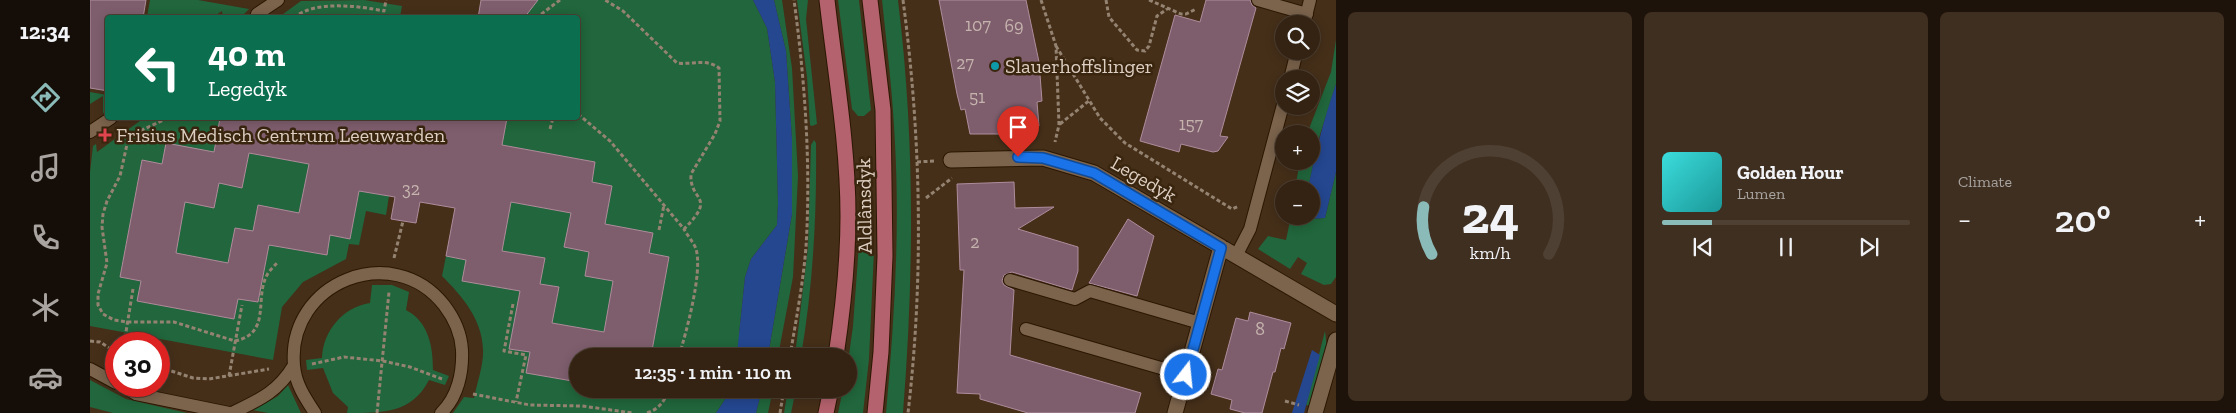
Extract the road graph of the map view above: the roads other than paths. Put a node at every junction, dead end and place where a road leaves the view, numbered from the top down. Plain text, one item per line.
1 (260, 0) edge
2 (278, 0) edge
3 (826, 0) edge
4 (870, 0) edge
5 (1258, 0) edge
6 (1310, 0) edge
7 (255, 15) edge
8 (256, 15) edge
9 (1295, 15) edge
10 (1306, 15) edge
11 (1281, 115) edge
12 (108, 120) edge
13 (90, 132) edge
14 (956, 159) road end
15 (1221, 248) junction
16 (1236, 256) junction
17 (1010, 280) dead end
18 (1336, 314) edge
19 (1200, 323) junction
20 (1026, 329) dead end
21 (1336, 340) edge
22 (837, 348) edge
23 (294, 365) junction
24 (90, 369) edge
25 (1186, 375) junction
26 (105, 377) edge
27 (151, 397) edge
28 (829, 398) edge
29 (1318, 412) edge
30 (231, 413) edge
31 (315, 413) edge
32 (441, 413) edge
33 (826, 413) edge
34 (875, 413) edge
35 (1175, 413) edge

1 - 7 lane
2 - 8 lane
3 - 22 main road, Aldlânsdyk
4 - 34 main road, Aldlânsdyk
5 - 9 lane
6 - 10 lane
11 - 16 lane
12 - 13 lane
14 - 15 street, Legedyk
15 - 16 street, Legedyk
15 - 19 street
16 - 18 street, Legedyk
17 - 19 lane
19 - 25 street
20 - 25 lane
21 - 29 street
23 - 30 lane
23 - 31 lane
23 - 32 lane
24 - 26 lane
25 - 35 street
27 - 30 lane
28 - 33 main road

